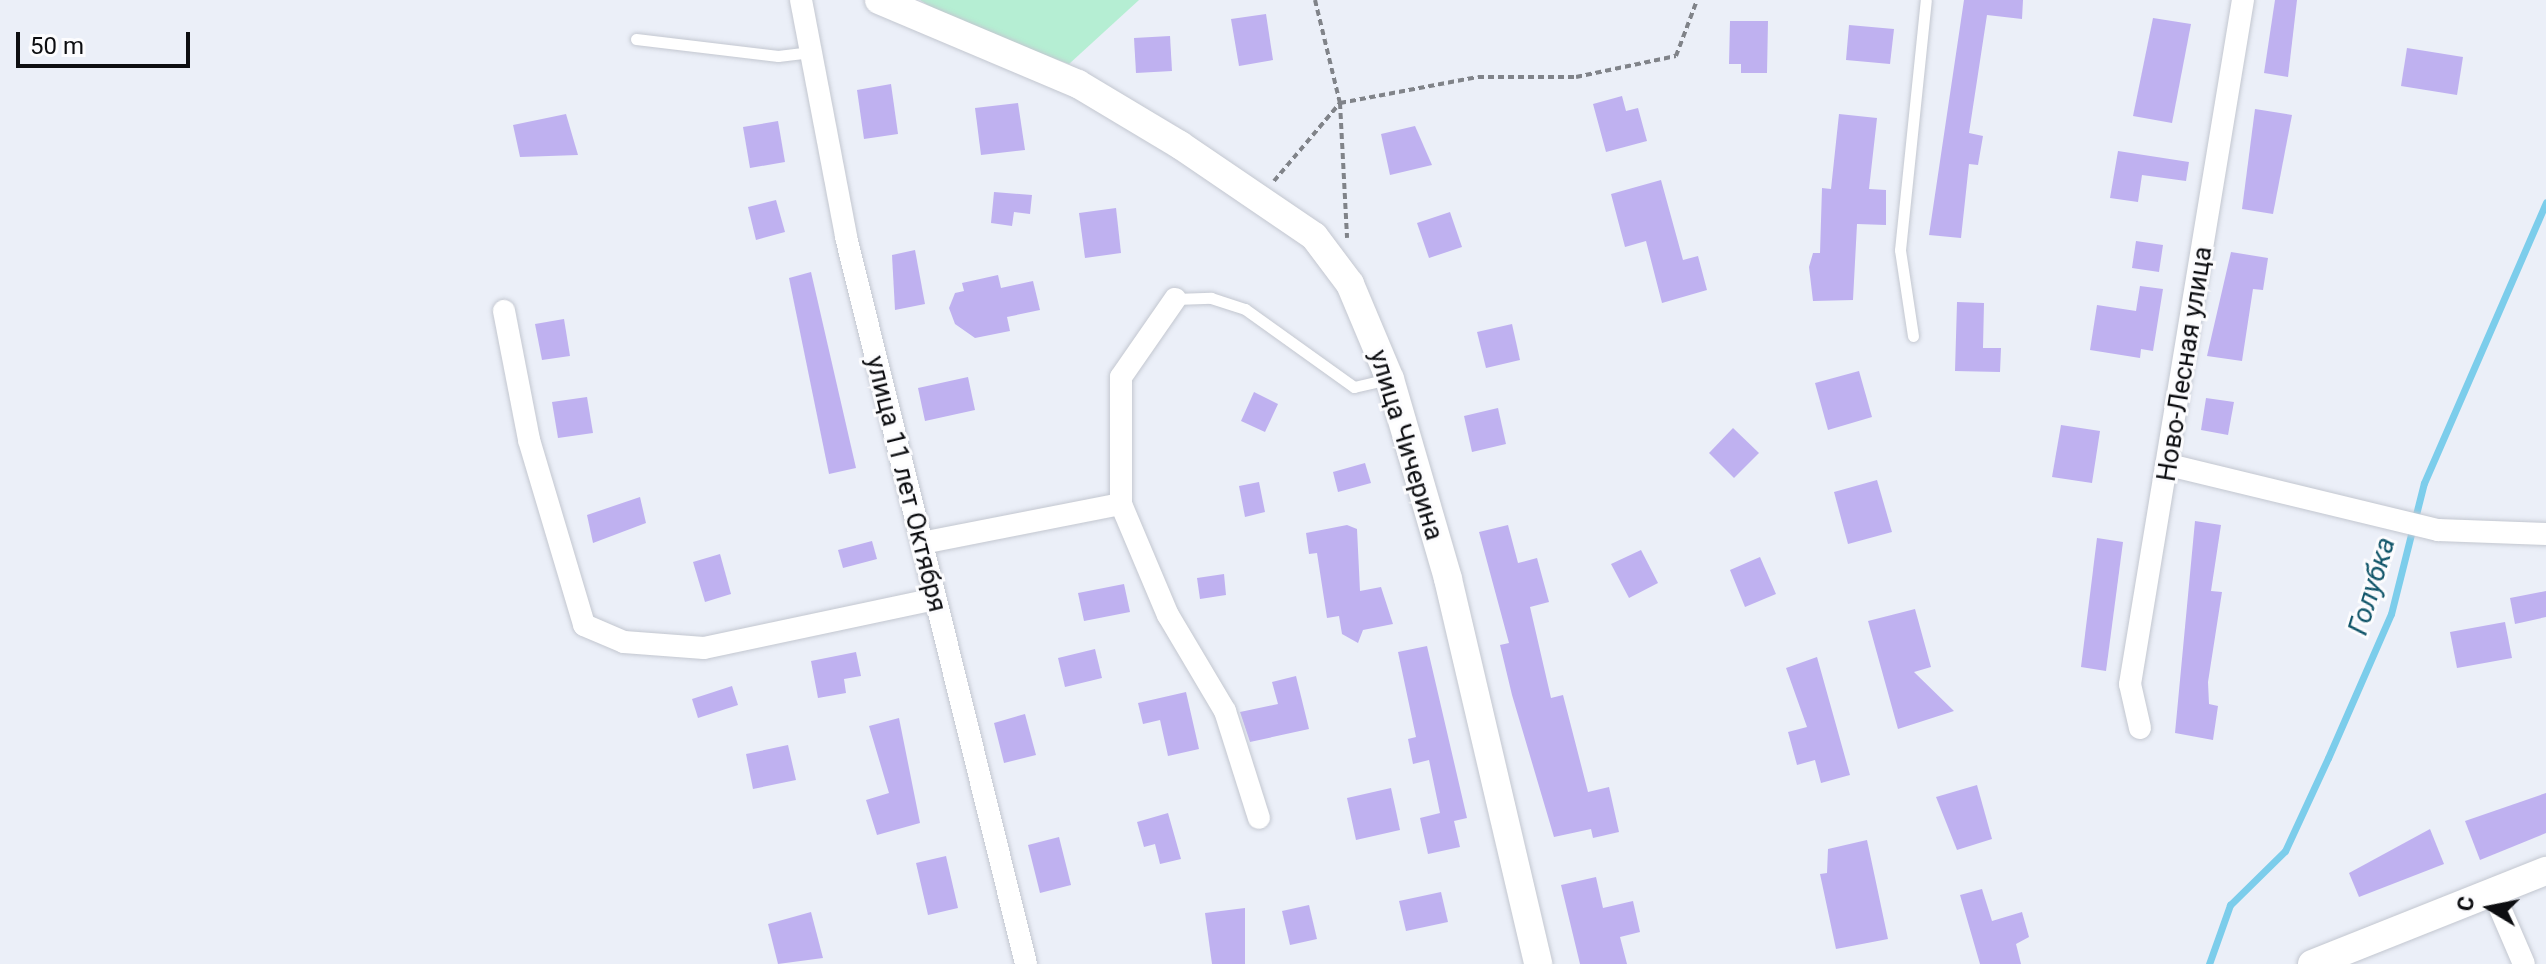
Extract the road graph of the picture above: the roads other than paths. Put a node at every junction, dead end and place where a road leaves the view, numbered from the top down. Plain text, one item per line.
1 (801, 0) edge
2 (879, 0) edge
3 (1926, 0) edge
4 (2243, 0) edge
5 (636, 39) dead end
6 (809, 52) junction
7 (1175, 299) joint
8 (504, 311) dead end
9 (1913, 336) dead end
10 (1390, 379) junction
11 (2169, 465) junction
12 (1121, 504) junction
13 (2546, 534) edge
14 (922, 543) junction
15 (934, 599) junction
16 (2140, 728) dead end
17 (1259, 818) dead end
18 (2546, 871) edge
19 (2493, 892) junction
20 (1026, 964) edge
21 (1538, 964) edge
22 (2312, 964) edge
23 (2524, 964) edge

1 - 6 street, улица 11 лет Октября
2 - 10 street, улица Чичерина
3 - 9 lane
4 - 11 street, Ново-Лесная улица
5 - 6 lane
6 - 14 street, улица 11 лет Октября
7 - 10 lane
7 - 12 street
8 - 15 street
10 - 21 street, улица Чичерина
11 - 13 street
11 - 16 street, Ново-Лесная улица
12 - 14 street
12 - 17 street
14 - 15 street, улица 11 лет Октября
15 - 20 street, улица 11 лет Октября
18 - 19 street
19 - 22 street
19 - 23 street

